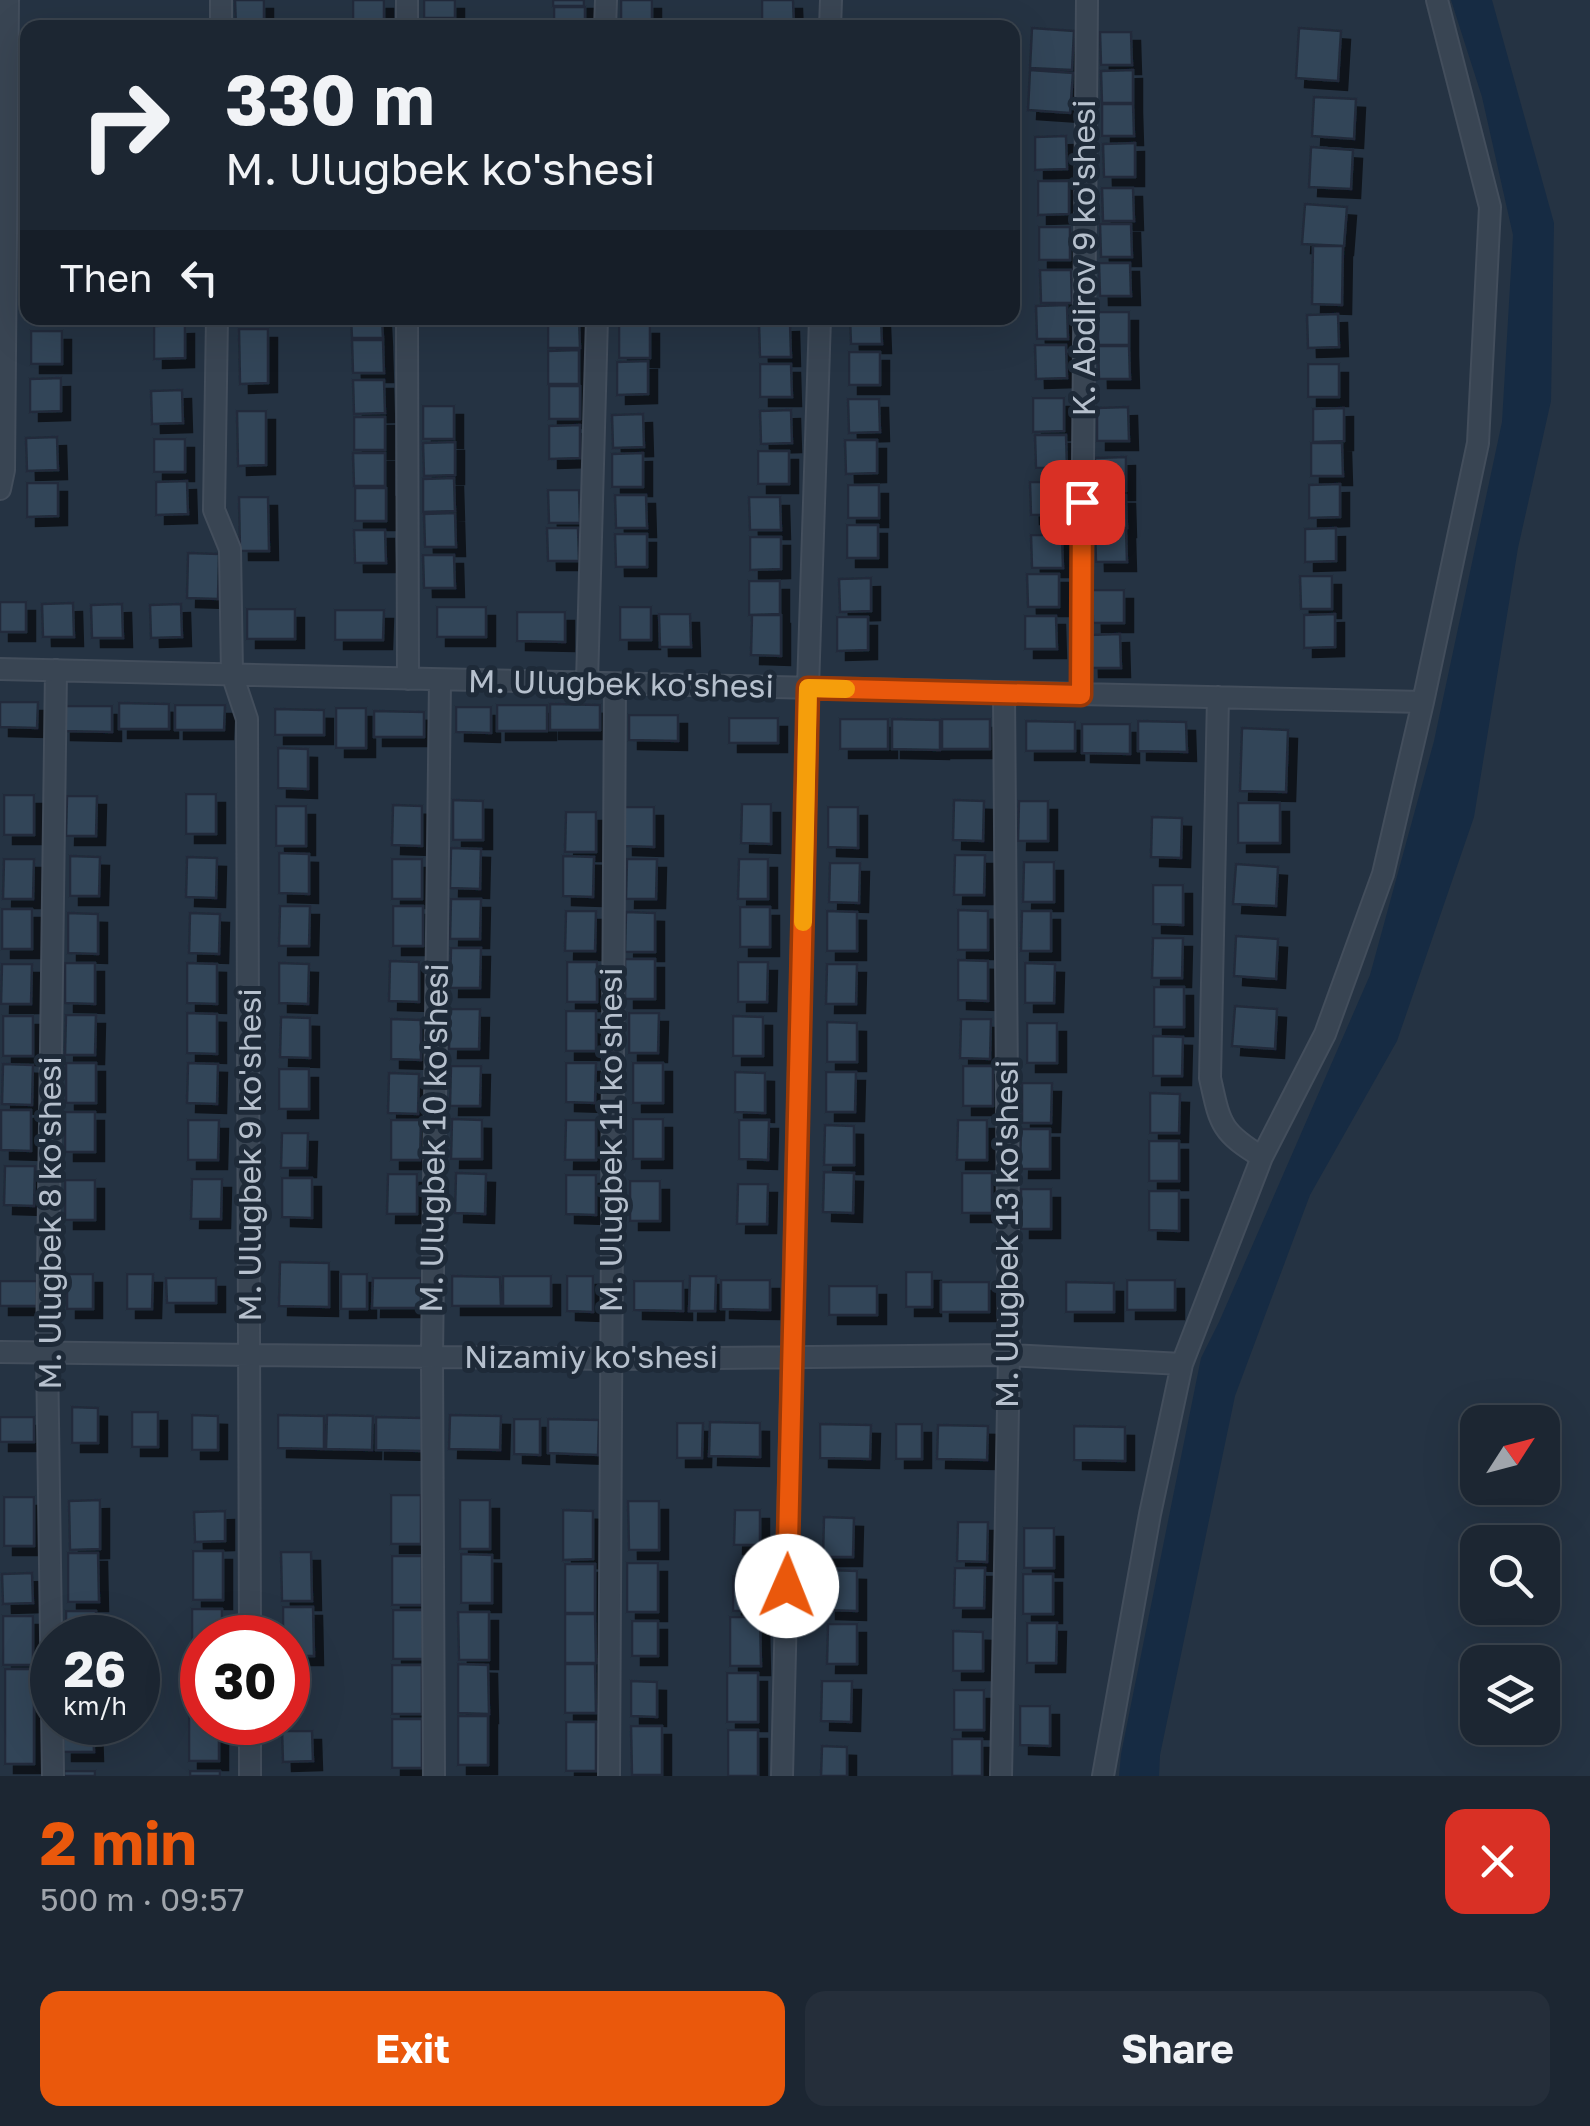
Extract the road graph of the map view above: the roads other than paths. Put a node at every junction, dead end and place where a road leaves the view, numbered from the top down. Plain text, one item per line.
1 (8, 0) edge
2 (1087, 0) edge
3 (1437, 0) edge
4 (217, 325) edge
5 (407, 325) edge
6 (597, 325) edge
7 (820, 325) edge
8 (2, 480) edge
9 (0, 669) edge
10 (56, 670) junction
11 (232, 674) junction
12 (408, 679) junction
13 (440, 680) junction
14 (587, 683) junction
15 (615, 684) junction
16 (808, 688) junction
17 (1004, 692) junction
18 (1081, 695) junction
19 (1218, 697) junction
20 (1423, 702) junction
21 (1262, 1157) junction
22 (0, 1352) edge
23 (47, 1352) junction
24 (251, 1354) junction
25 (1009, 1355) junction
26 (432, 1357) junction
27 (793, 1357) junction
28 (610, 1359) junction
29 (1182, 1364) junction
30 (250, 1615) edge
31 (250, 1745) edge
32 (53, 1776) edge
33 (250, 1776) edge
34 (434, 1776) edge
35 (610, 1776) edge
36 (782, 1776) edge
37 (1002, 1776) edge
38 (1103, 1776) edge

1 - 8 street
2 - 18 street, K. Abdirov 9 ko'shesi
3 - 20 street
4 - 11 street, M. Ulugbek 9 ko'shesi
5 - 12 street
6 - 14 street
7 - 16 street
9 - 10 street, M. Ulugbek ko'shesi
10 - 11 street, M. Ulugbek ko'shesi
10 - 23 street, M. Ulugbek 8 ko'shesi
11 - 12 street, M. Ulugbek ko'shesi
11 - 24 street, M. Ulugbek 9 ko'shesi
12 - 13 street, M. Ulugbek ko'shesi
13 - 14 street, M. Ulugbek ko'shesi
13 - 26 street, M. Ulugbek 10 ko'shesi
14 - 15 street, M. Ulugbek ko'shesi
15 - 16 street, M. Ulugbek ko'shesi
15 - 28 street, M. Ulugbek 11 ko'shesi
16 - 17 street, M. Ulugbek ko'shesi
16 - 27 street
17 - 18 street, M. Ulugbek ko'shesi
17 - 25 street, M. Ulugbek 13 ko'shesi
18 - 19 street, M. Ulugbek ko'shesi
19 - 20 street, M. Ulugbek ko'shesi
19 - 21 street
20 - 21 street
21 - 29 street
22 - 23 street, Nizamiy ko'shesi
23 - 24 street, Nizamiy ko'shesi
23 - 32 street, M. Ulugbek 8 ko'shesi
24 - 26 street, Nizamiy ko'shesi
24 - 30 street, M. Ulugbek 9 ko'shesi
25 - 27 street, Nizamiy ko'shesi
25 - 29 street, Nizamiy ko'shesi
25 - 37 street, M. Ulugbek 13 ko'shesi
26 - 28 street, Nizamiy ko'shesi
26 - 34 street, M. Ulugbek 10 ko'shesi
27 - 28 street, Nizamiy ko'shesi
27 - 36 street
28 - 35 street, M. Ulugbek 11 ko'shesi
29 - 38 street
31 - 33 street

